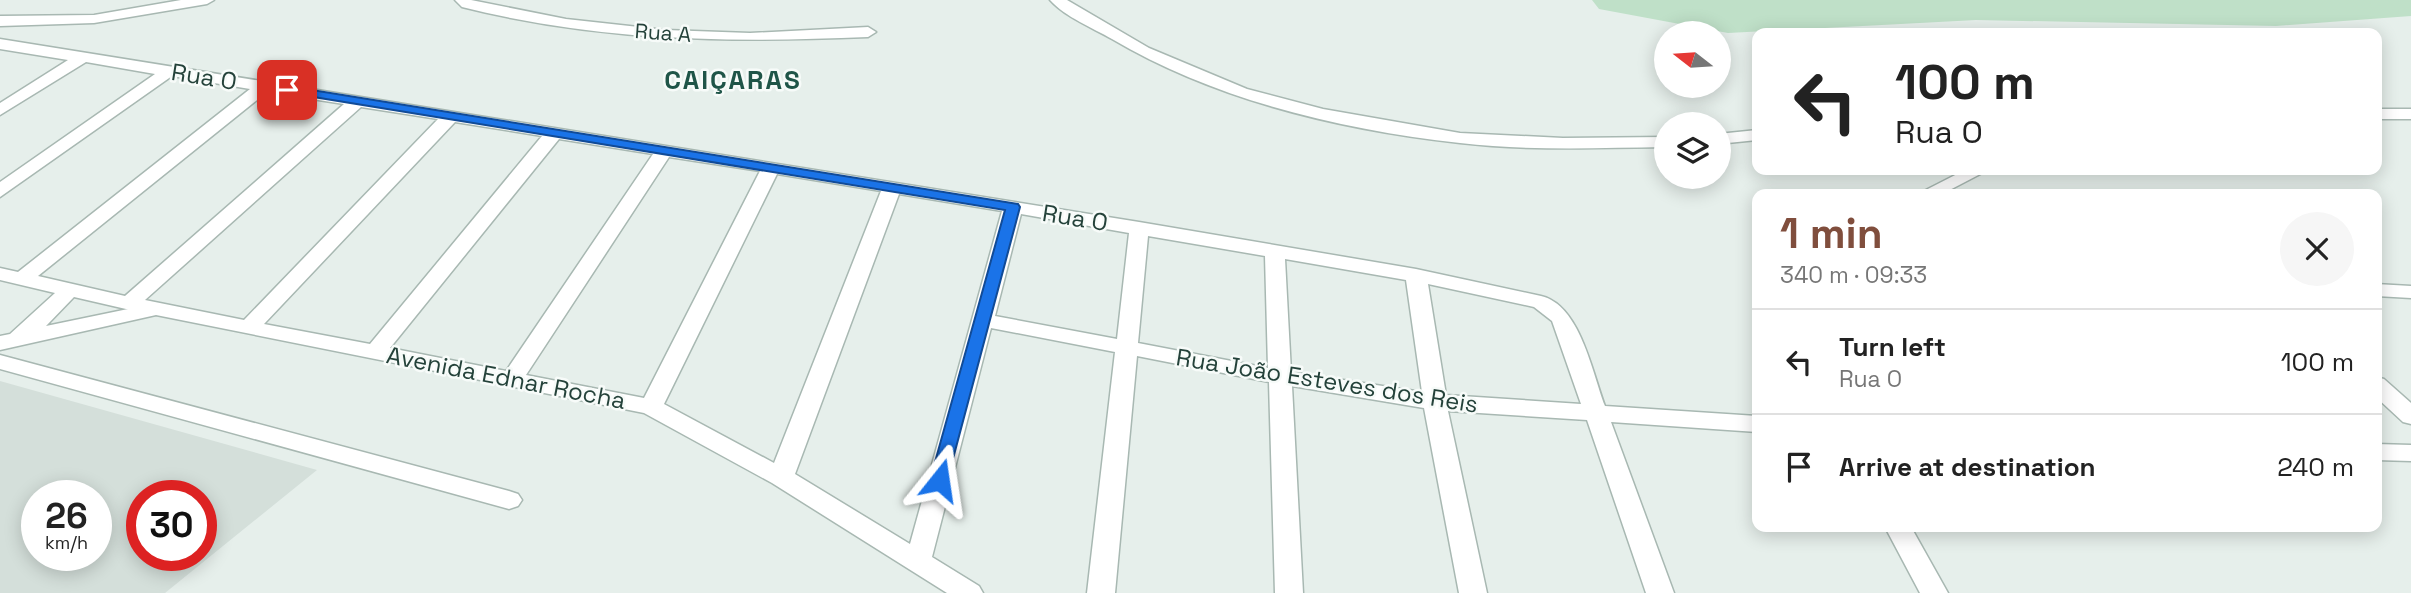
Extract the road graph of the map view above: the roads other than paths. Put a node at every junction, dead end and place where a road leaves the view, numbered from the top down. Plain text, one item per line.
1 (207, 0) edge
2 (463, 0) edge
3 (1057, 0) edge
4 (0, 21) edge
5 (868, 32) dead end
6 (0, 44) edge
7 (82, 58) junction
8 (169, 71) junction
9 (264, 86) junction
10 (357, 102) junction
11 (0, 110) edge
12 (2382, 114) edge
13 (2411, 114) edge
14 (450, 117) junction
15 (554, 133) junction
16 (1752, 136) edge
17 (1731, 138) edge
18 (1654, 142) edge
19 (664, 151) junction
20 (771, 167) junction
21 (1968, 175) edge
22 (892, 187) junction
23 (1938, 189) edge
24 (0, 191) edge
25 (1013, 207) junction
26 (1139, 229) junction
27 (1275, 252) junction
28 (1416, 275) junction
29 (11, 277) edge
30 (69, 290) junction
31 (2382, 290) edge
32 (2411, 292) edge
33 (129, 303) junction
34 (156, 309) junction
35 (983, 320) junction
36 (249, 327) junction
37 (8, 342) edge
38 (1127, 348) junction
39 (376, 352) junction
40 (0, 362) edge
41 (1280, 377) junction
42 (512, 379) junction
43 (2382, 389) edge
44 (1435, 402) junction
45 (651, 407) junction
46 (1594, 413) junction
47 (2411, 416) edge
48 (1752, 424) edge
49 (2382, 452) edge
50 (2411, 453) edge
51 (781, 477) junction
52 (509, 500) dead end
53 (1901, 532) edge
54 (918, 561) junction
55 (969, 593) edge
56 (1101, 593) edge
57 (1289, 593) edge
58 (1473, 593) edge
59 (1660, 593) edge
60 (1934, 593) edge

1 - 4 street
2 - 5 street, Rua A
3 - 18 street
6 - 7 street, Rua O
7 - 8 street, Rua O
7 - 11 street
8 - 9 street, Rua O
8 - 24 street
9 - 10 street, Rua O
9 - 29 street
10 - 14 street, Rua O
10 - 33 street
12 - 13 street
14 - 15 street, Rua O
14 - 36 street
15 - 19 street, Rua O
15 - 39 street
16 - 17 street
19 - 20 street, Rua O
19 - 42 street
20 - 22 street, Rua O
20 - 45 street
21 - 23 street
22 - 25 street, Rua O
22 - 51 street
25 - 26 street, Rua O
25 - 35 street
26 - 27 street, Rua O
26 - 38 street
27 - 28 street, Rua O
27 - 41 street
28 - 44 street
28 - 46 street, Rua O
29 - 30 street, Avenida Ednar Rocha
30 - 33 street, Avenida Ednar Rocha
30 - 37 street
31 - 32 street
33 - 34 street, Avenida Ednar Rocha
34 - 36 street, Avenida Ednar Rocha
34 - 37 street
35 - 38 street, Rua João Esteves dos Reis
35 - 54 street
36 - 39 street, Avenida Ednar Rocha
38 - 41 street, Rua João Esteves dos Reis
38 - 56 street
39 - 42 street, Avenida Ednar Rocha
40 - 52 street
41 - 44 street, Rua João Esteves dos Reis
41 - 57 street
42 - 45 street, Avenida Ednar Rocha
43 - 47 street
44 - 46 street, Rua João Esteves dos Reis
44 - 58 street
45 - 51 street, Avenida Ednar Rocha
46 - 48 street, Rua João Esteves dos Reis
46 - 59 street
49 - 50 street
51 - 54 street, Avenida Ednar Rocha
53 - 60 street
54 - 55 street, Avenida Ednar Rocha

